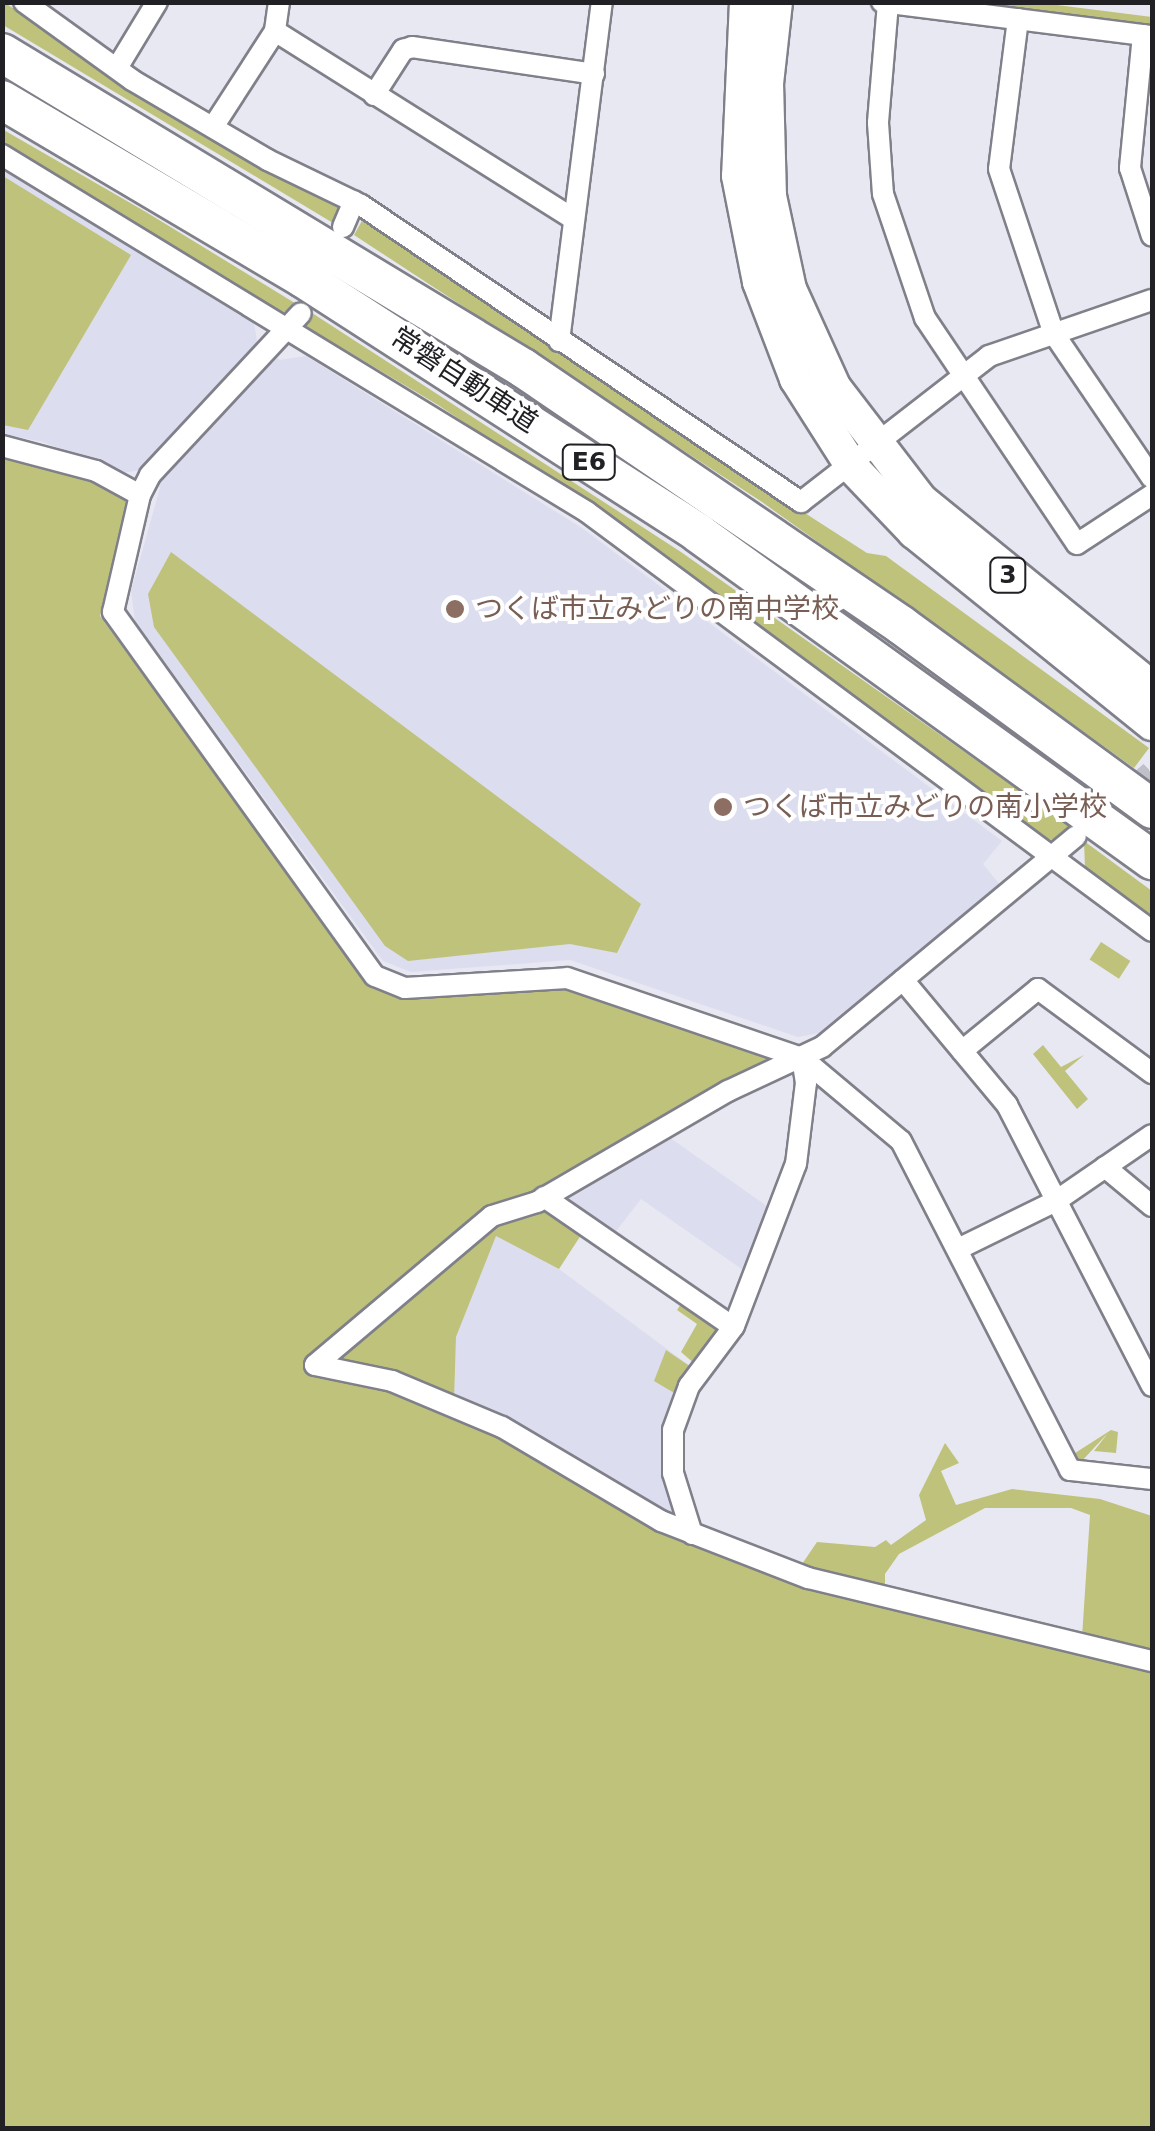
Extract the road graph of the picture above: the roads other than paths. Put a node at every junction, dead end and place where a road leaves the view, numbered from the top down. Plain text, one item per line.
1 (24, 2) edge
2 (157, 2) edge
3 (279, 2) edge
4 (602, 2) edge
5 (746, 2) edge
6 (776, 2) edge
7 (885, 3) edge
8 (1018, 19) junction
9 (275, 31) junction
10 (1148, 35) edge
11 (2, 53) edge
12 (117, 68) junction
13 (594, 74) junction
14 (374, 95) junction
15 (2, 100) edge
16 (213, 128) junction
17 (2, 155) edge
18 (354, 201) junction
19 (574, 220) junction
20 (343, 227) dead end
21 (1152, 236) edge
22 (1152, 300) edge
23 (294, 321) junction
24 (1054, 334) junction
25 (559, 341) junction
26 (962, 379) junction
27 (2, 446) edge
28 (864, 457) junction
29 (1152, 478) edge
30 (140, 495) junction
31 (1152, 495) edge
32 (1152, 688) edge
33 (1152, 724) edge
34 (1152, 809) edge
35 (1076, 836) tunnel mouth
36 (1051, 859) junction
37 (1152, 860) edge
38 (1152, 931) edge
39 (903, 980) junction
40 (962, 1050) junction
41 (802, 1058) junction
42 (1152, 1073) edge
43 (1152, 1135) edge
44 (1104, 1167) junction
45 (544, 1197) junction
46 (1056, 1201) junction
47 (1152, 1206) edge
48 (958, 1249) junction
49 (734, 1327) junction
50 (1152, 1386) edge
51 (1152, 1478) edge
52 (692, 1534) junction
53 (1152, 1661) edge

1 - 12 street
2 - 12 street
3 - 9 street
4 - 13 street
5 - 28 main road, 3
6 - 28 main road, 3
7 - 8 street
7 - 26 street
8 - 10 street
8 - 24 street
9 - 14 street
9 - 16 street
10 - 21 street
11 - 34 highway, 常磐自動車道 / E6
12 - 16 street
13 - 14 street
13 - 19 street
14 - 19 street
15 - 37 highway, 常磐自動車道 / E6
16 - 18 street
17 - 23 street
18 - 20 street
18 - 25 street
19 - 25 street
22 - 24 street
23 - 30 street
23 - 36 street
24 - 26 street
24 - 29 street
25 - 28 street
26 - 28 street
26 - 31 street
27 - 30 street
28 - 32 main road, 3
28 - 33 main road, 3
30 - 41 street
35 - 36 street
36 - 38 street
36 - 39 street
39 - 40 street
39 - 41 street
40 - 42 street
40 - 46 street
41 - 45 street
41 - 48 street
41 - 49 street
43 - 44 street
44 - 46 street
44 - 47 street
45 - 49 street
45 - 52 street
46 - 48 street
46 - 50 street
48 - 51 street
49 - 52 street
52 - 53 street

